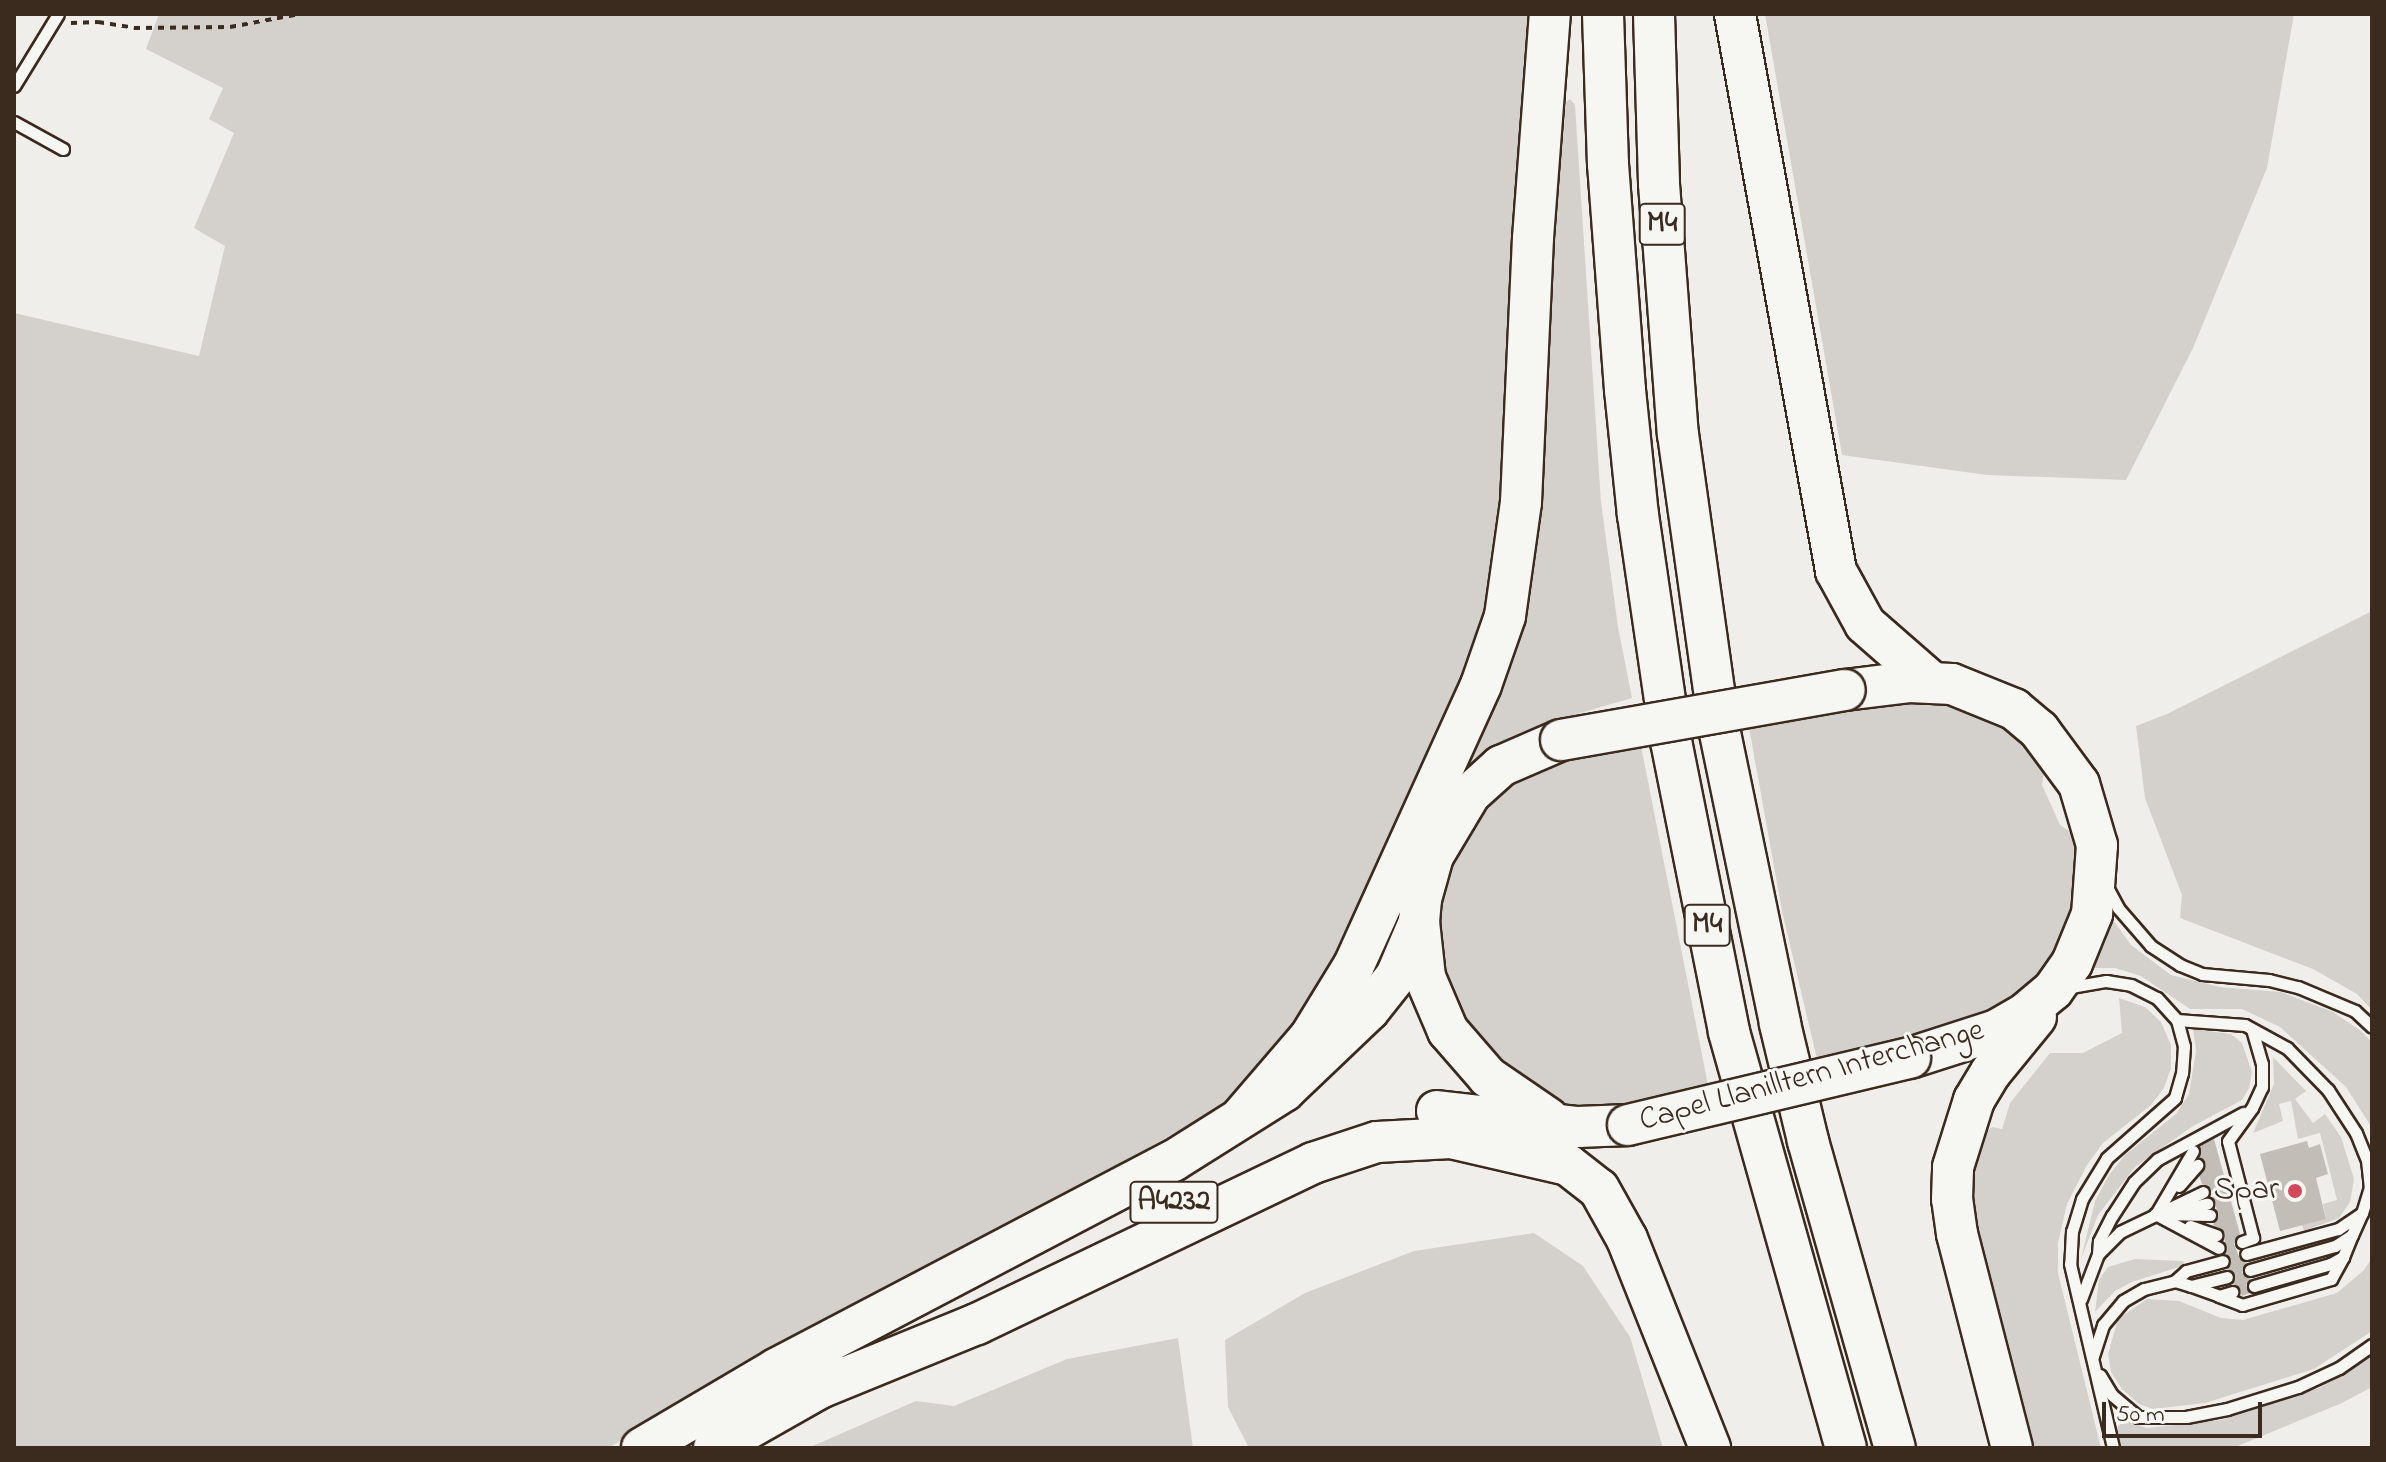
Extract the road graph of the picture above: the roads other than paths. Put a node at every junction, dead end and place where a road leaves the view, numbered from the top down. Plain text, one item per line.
1 (1550, 14) edge
2 (1603, 14) edge
3 (1654, 14) edge
4 (1735, 14) edge
5 (55, 19) edge
6 (14, 86) edge
7 (14, 122) edge
8 (63, 149) dead end
9 (1930, 681) junction
10 (1481, 685) junction
11 (1433, 856) junction
12 (2098, 868) junction
13 (1419, 922) junction
14 (2053, 990) junction
15 (2177, 1020) junction
16 (2372, 1027) edge
17 (2252, 1029) junction
18 (2252, 1108) junction
19 (1242, 1116) junction
20 (1559, 1125) junction
21 (2193, 1151) dead end
22 (2362, 1213) junction
23 (2155, 1214) junction
24 (2352, 1235) junction
25 (2242, 1242) dead end
26 (2219, 1248) dead end
27 (2098, 1254) junction
28 (2246, 1254) dead end
29 (2343, 1257) junction
30 (2223, 1261) dead end
31 (2250, 1270) dead end
32 (2227, 1277) dead end
33 (2175, 1281) junction
34 (2191, 1286) junction
35 (2254, 1286) dead end
36 (2080, 1304) junction
37 (2372, 1345) edge
38 (2094, 1362) junction
39 (815, 1390) junction
40 (642, 1448) edge
41 (714, 1448) edge
42 (1710, 1448) edge
43 (1729, 1448) edge
44 (1846, 1448) edge
45 (1895, 1448) edge
46 (2012, 1448) edge
47 (2113, 1448) edge

1 - 10 highway
2 - 44 highway, M4
3 - 45 highway, M4
4 - 9 highway
5 - 6 lane
7 - 8 lane
9 - 11 highway, Capel Llanilltern Interchange, bridge
9 - 12 highway, Capel Llanilltern Interchange
10 - 11 highway
10 - 19 highway
11 - 13 highway, Capel Llanilltern Interchange
12 - 14 highway, Capel Llanilltern Interchange
12 - 16 lane
13 - 19 highway, A4232
13 - 20 highway, Capel Llanilltern Interchange
14 - 15 lane
14 - 20 highway, Capel Llanilltern Interchange, bridge
14 - 46 highway
15 - 17 lane
15 - 36 lane
17 - 18 lane
17 - 22 lane
18 - 25 lane
18 - 27 lane
19 - 40 highway, A4232
20 - 39 highway, A4232
20 - 43 highway
21 - 23 lane
22 - 24 lane
22 - 28 lane
23 - 23 lane
23 - 23 lane
23 - 26 lane
23 - 27 lane
24 - 29 lane
24 - 31 lane
27 - 36 lane
29 - 34 lane
29 - 35 lane
30 - 33 lane
32 - 34 lane
33 - 34 lane
33 - 38 lane
36 - 38 lane
37 - 38 lane
38 - 47 lane
39 - 41 highway, A4232
39 - 42 highway

